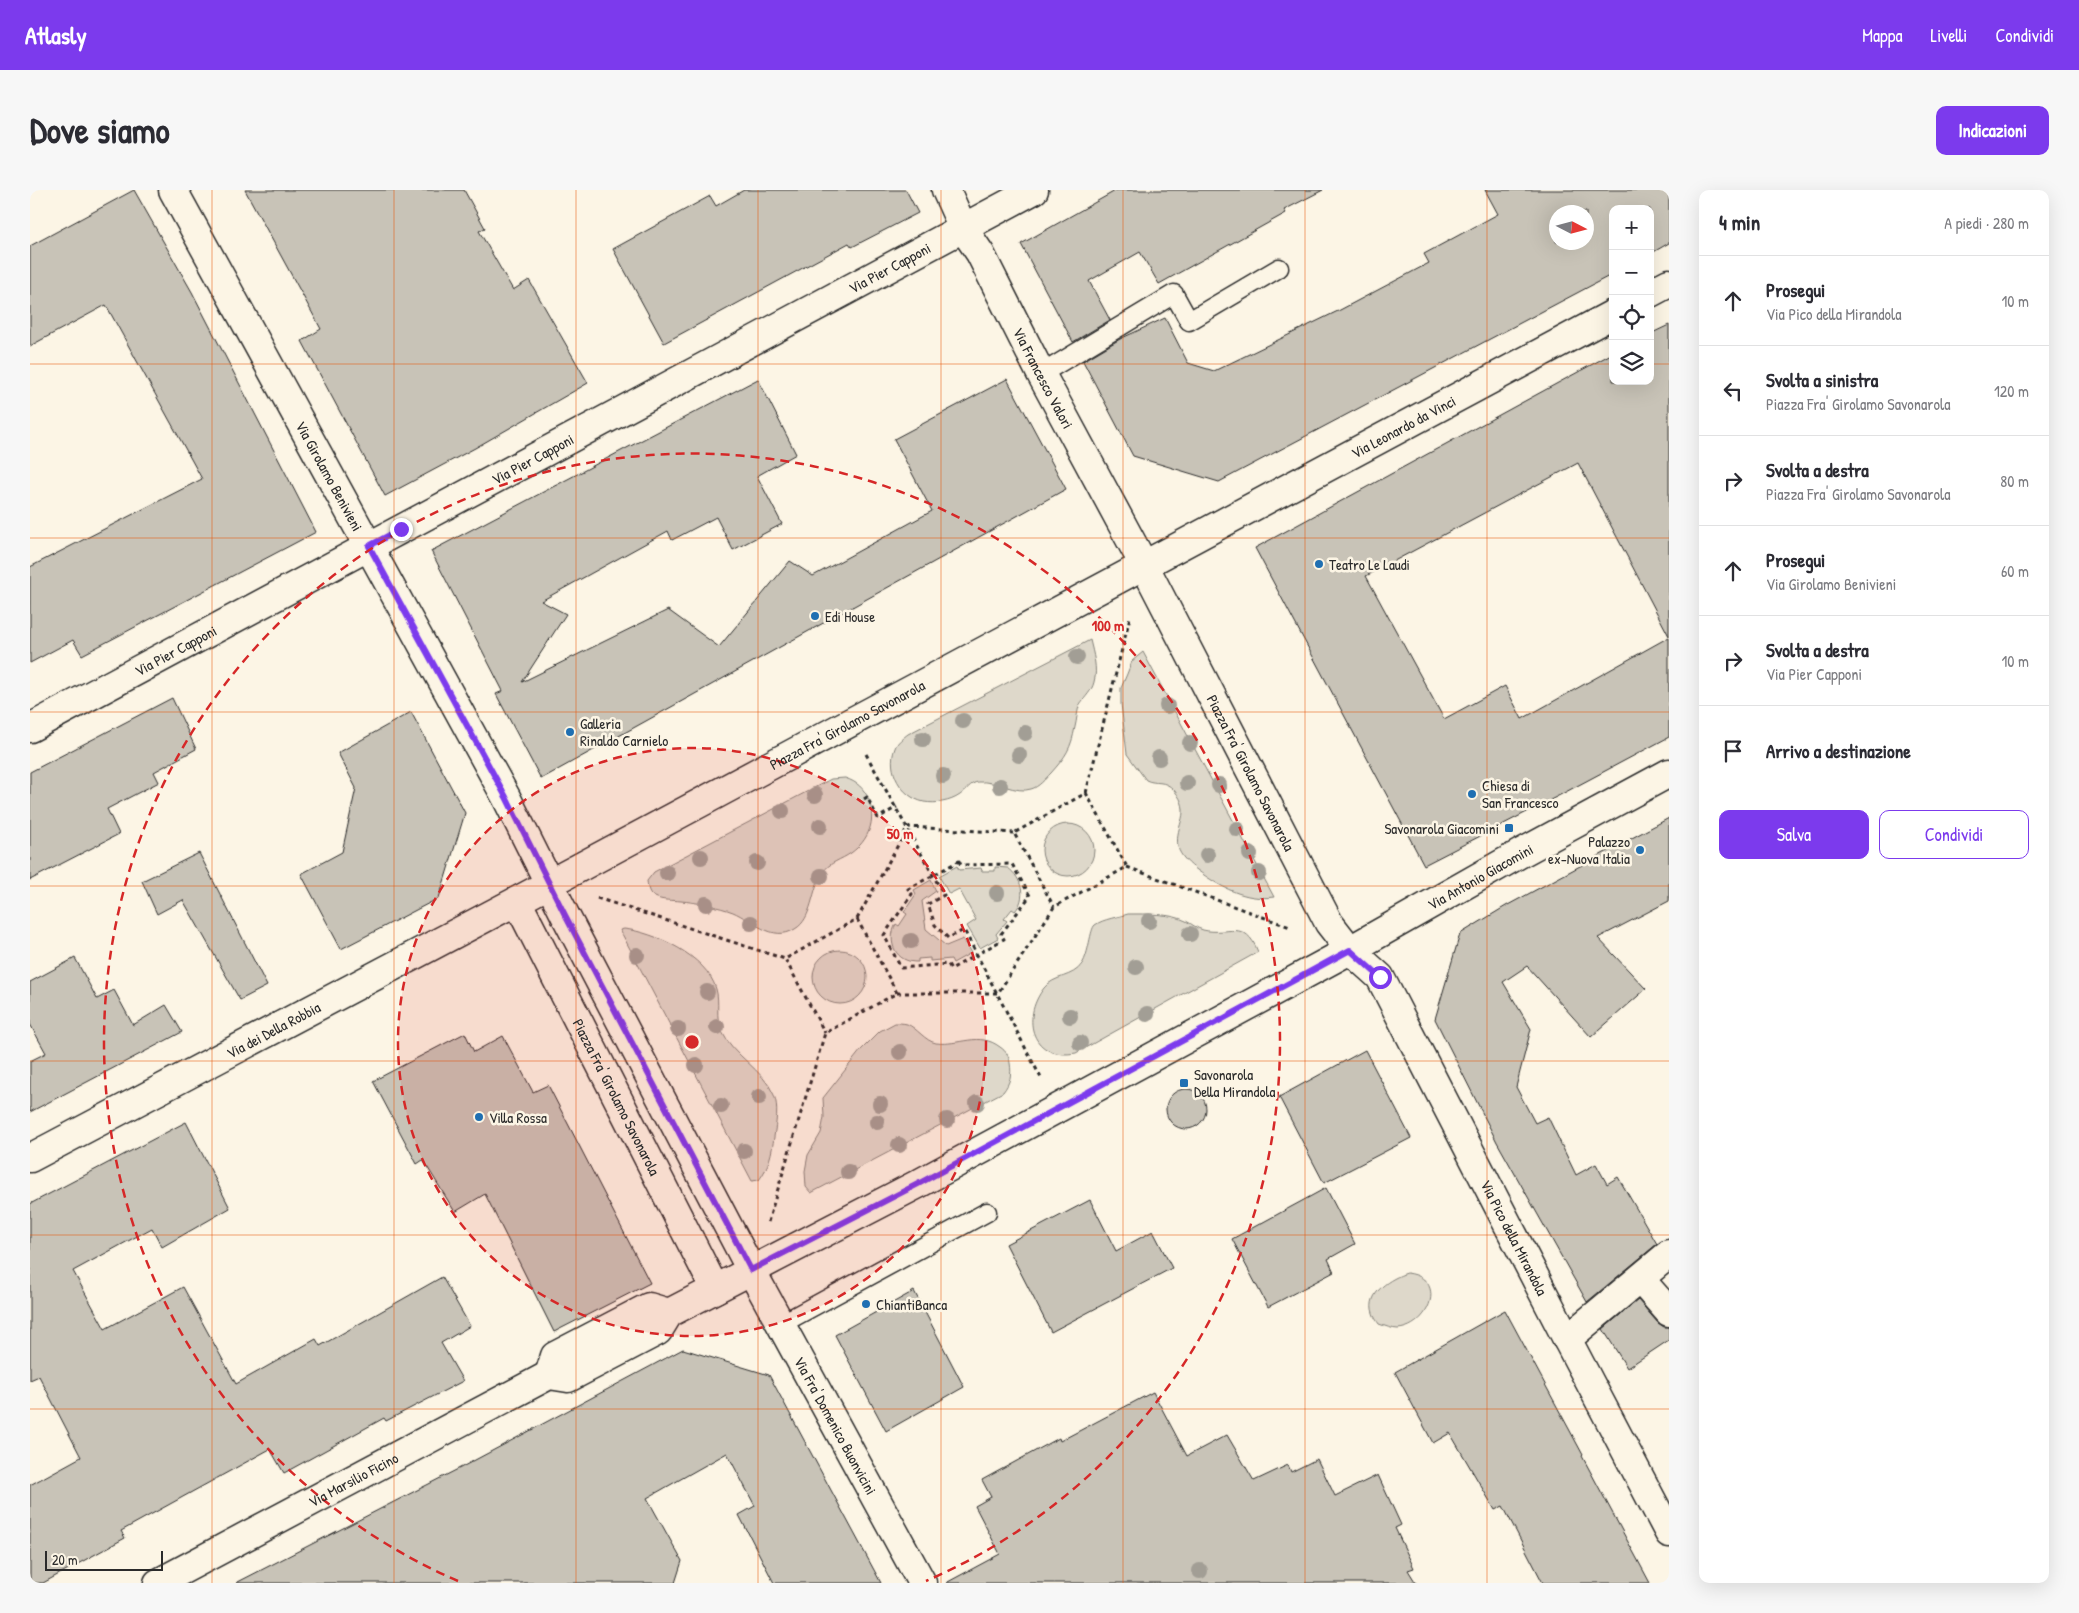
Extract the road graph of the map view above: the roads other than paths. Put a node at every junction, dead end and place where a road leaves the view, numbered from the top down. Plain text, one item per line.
1 (173, 190) edge
2 (946, 190) edge
3 (1034, 190) edge
4 (963, 228) junction
5 (1279, 268) dead end
6 (1669, 284) edge
7 (1654, 292) edge
8 (1609, 316) edge
9 (1041, 374) junction
10 (1193, 538) joint
11 (369, 546) junction
12 (1144, 565) junction
13 (30, 728) edge
14 (1669, 773) edge
15 (549, 884) junction
16 (517, 901) junction
17 (1350, 950) junction
18 (30, 1158) edge
19 (987, 1212) dead end
20 (1669, 1254) edge
21 (751, 1270) junction
22 (1640, 1279) junction
23 (715, 1289) junction
24 (1669, 1312) edge
25 (780, 1324) junction
26 (1567, 1339) junction
27 (1669, 1532) edge
28 (158, 1583) edge
29 (922, 1583) edge

1 - 11 street, Via Girolamo Benivieni
2 - 4 street, Via Francesco Valori
3 - 4 street, Via Pier Capponi
4 - 9 street, Via Francesco Valori
4 - 11 street, Via Pier Capponi
5 - 9 lane
6 - 7 street
8 - 10 street, Via Leonardo da Vinci
9 - 12 street, Via Francesco Valori
10 - 12 street, Piazza Fra' Girolamo Savonarola
11 - 13 street, Via Pier Capponi
11 - 15 street, Via Girolamo Benivieni
12 - 15 street, Piazza Fra' Girolamo Savonarola
12 - 17 street, Piazza Fra' Girolamo Savonarola
14 - 17 street, Via Antonio Giacomini
15 - 16 street, Piazza Fra' Girolamo Savonarola
15 - 21 street
16 - 18 street, Via dei Della Robbia
16 - 23 street, Piazza Fra' Girolamo Savonarola
17 - 21 street
17 - 26 street, Via Pico della Mirandola
19 - 25 lane
20 - 22 street
21 - 23 street
21 - 25 street, Via Fra' Domenico Buonvicini
22 - 24 street
22 - 26 street
23 - 28 street, Via Marsilio Ficino
25 - 29 street, Via Fra' Domenico Buonvicini
26 - 27 street, Via Pico della Mirandola

